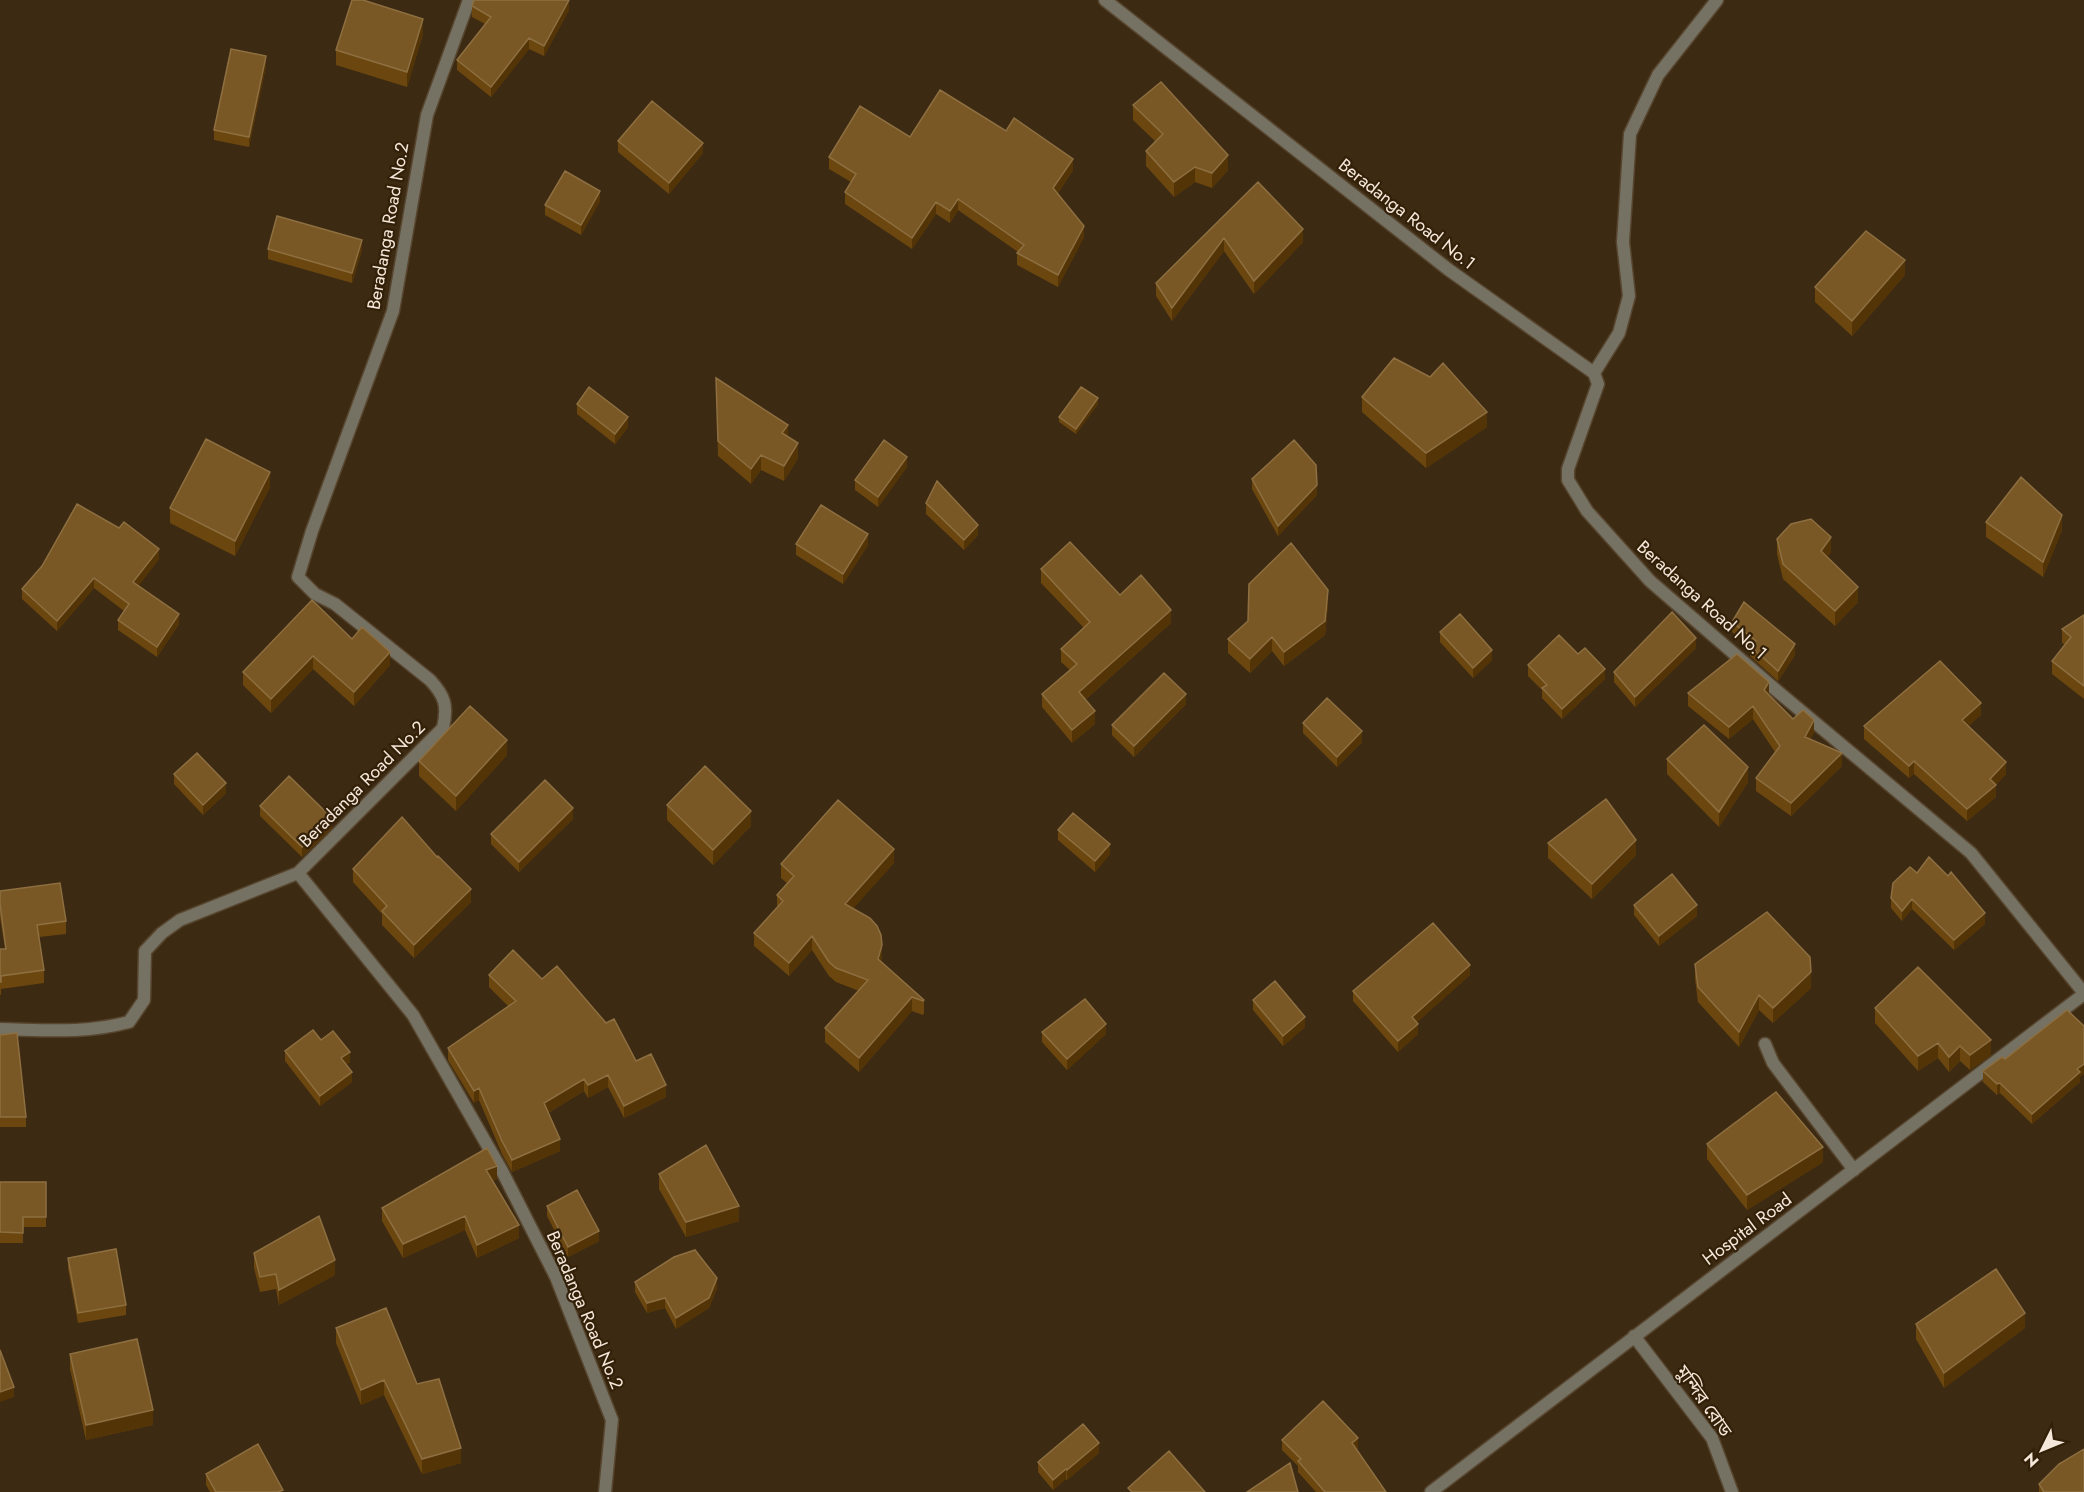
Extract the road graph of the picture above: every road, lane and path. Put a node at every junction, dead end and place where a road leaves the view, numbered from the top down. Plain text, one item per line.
1 (469, 0) edge
2 (1105, 0) edge
3 (1717, 0) edge
4 (1593, 373) junction
5 (298, 873) junction
6 (2084, 994) edge
7 (0, 1029) edge
8 (1765, 1044) dead end
9 (1854, 1170) junction
10 (1634, 1336) junction
11 (605, 1492) edge
12 (1431, 1492) edge
13 (1731, 1492) edge

1 - 5 street, Beradanga Road No.2
2 - 4 street, Beradanga Road No.1
3 - 4 street
4 - 6 street, Beradanga Road No.1
5 - 7 street
5 - 11 street, Beradanga Road No.2
6 - 9 street, Hospital Road
8 - 9 street
9 - 10 street, Hospital Road
10 - 12 street, Hospital Road
10 - 13 street, মুন্দির রোড

